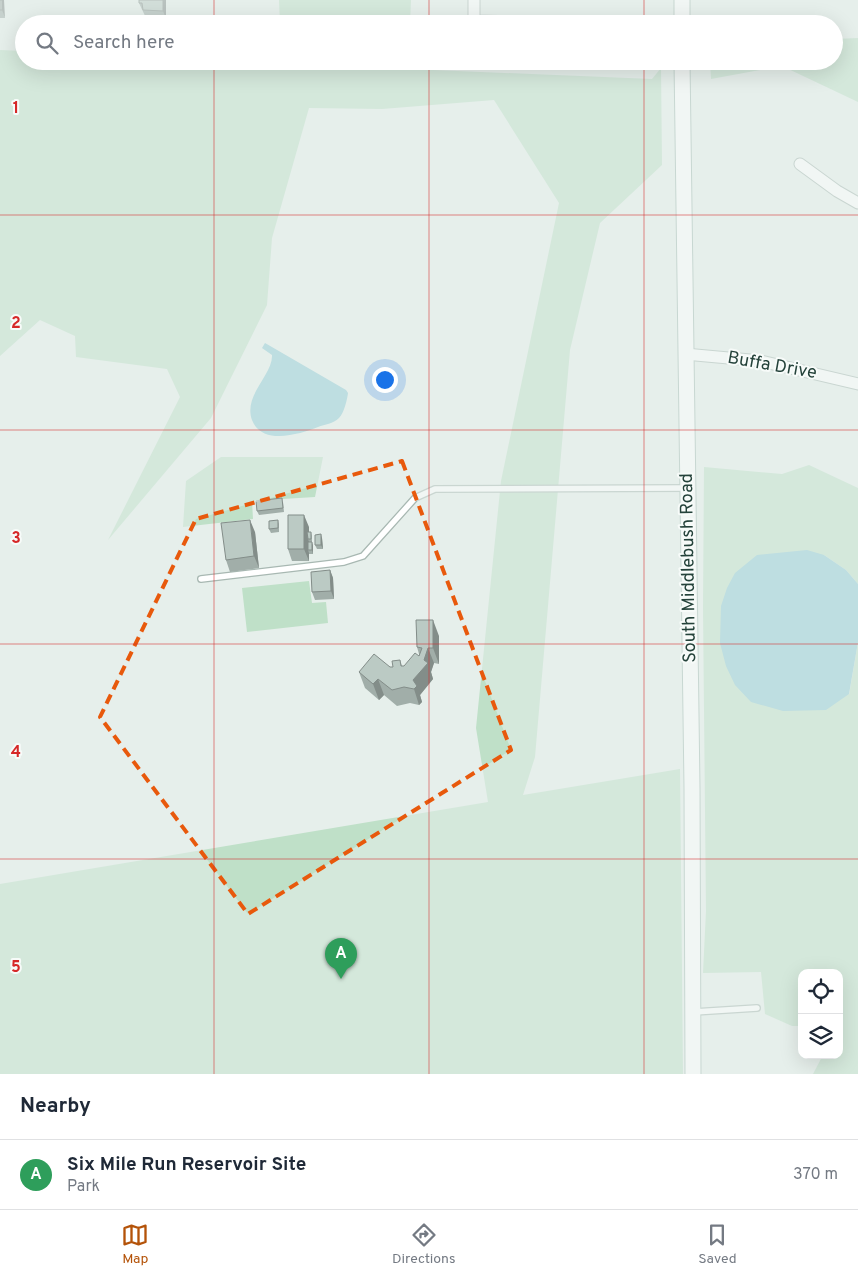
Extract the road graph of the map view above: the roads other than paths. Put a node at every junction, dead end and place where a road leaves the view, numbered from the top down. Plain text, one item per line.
1 (474, 0) edge
2 (682, 0) edge
3 (474, 15) edge
4 (682, 15) edge
5 (682, 70) edge
6 (800, 164) dead end
7 (858, 203) edge
8 (685, 354) junction
9 (858, 384) edge
10 (689, 488) junction
11 (201, 579) dead end
12 (757, 1008) dead end
13 (692, 1012) junction
14 (693, 1074) edge

1 - 3 street
2 - 4 street
5 - 8 street, South Middlebush Road
6 - 7 street
8 - 9 street, Buffa Drive
8 - 10 street, South Middlebush Road
10 - 11 lane
10 - 13 street, South Middlebush Road
12 - 13 lane
13 - 14 street, South Middlebush Road

